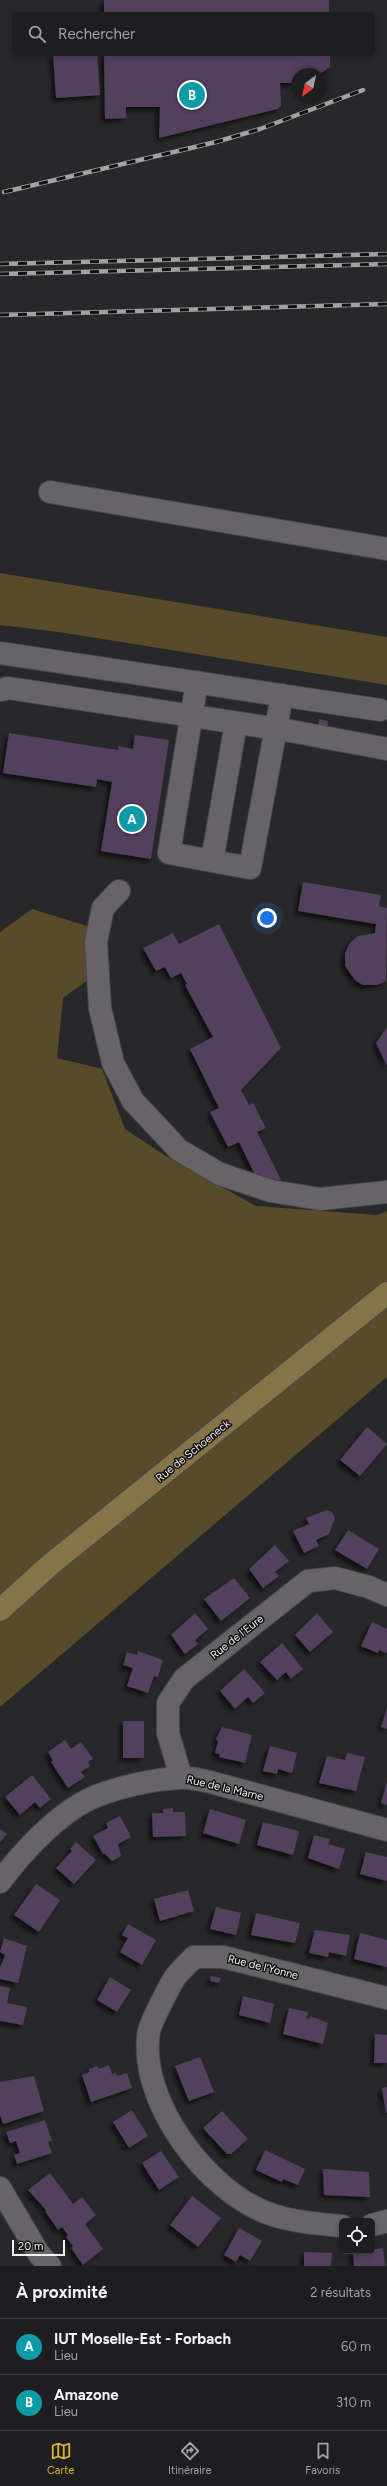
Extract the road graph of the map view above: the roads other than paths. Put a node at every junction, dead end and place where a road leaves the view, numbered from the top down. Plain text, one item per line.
1 (50, 492) dead end
2 (387, 548) edge
3 (0, 652) edge
4 (197, 682) junction
5 (0, 690) edge
6 (282, 695) junction
7 (380, 710) dead end
8 (191, 716) junction
9 (236, 723) junction
10 (276, 729) junction
11 (385, 748) edge
12 (212, 861) junction
13 (118, 891) dead end
14 (387, 1192) edge
15 (387, 1293) edge
16 (387, 1595) edge
17 (0, 1610) edge
18 (180, 1777) junction
19 (387, 1830) edge
20 (0, 1882) edge
21 (387, 1998) edge
22 (0, 2188) edge
23 (387, 2221) edge
24 (375, 2224) edge
25 (339, 2226) edge
26 (50, 2266) edge

1 - 2 street
3 - 4 street
4 - 6 street
4 - 8 street
5 - 8 street
6 - 7 street
6 - 10 street
8 - 9 street
8 - 12 street
9 - 10 street
9 - 12 street
10 - 11 street
10 - 12 street
13 - 14 street
15 - 17 main road, Rue de Schoeneck
16 - 18 street, Rue de l'Eure
18 - 19 street, Rue de la Marne
18 - 20 street, Rue de la Marne
21 - 25 street, Rue de l'Yonne
22 - 26 street
23 - 24 street

